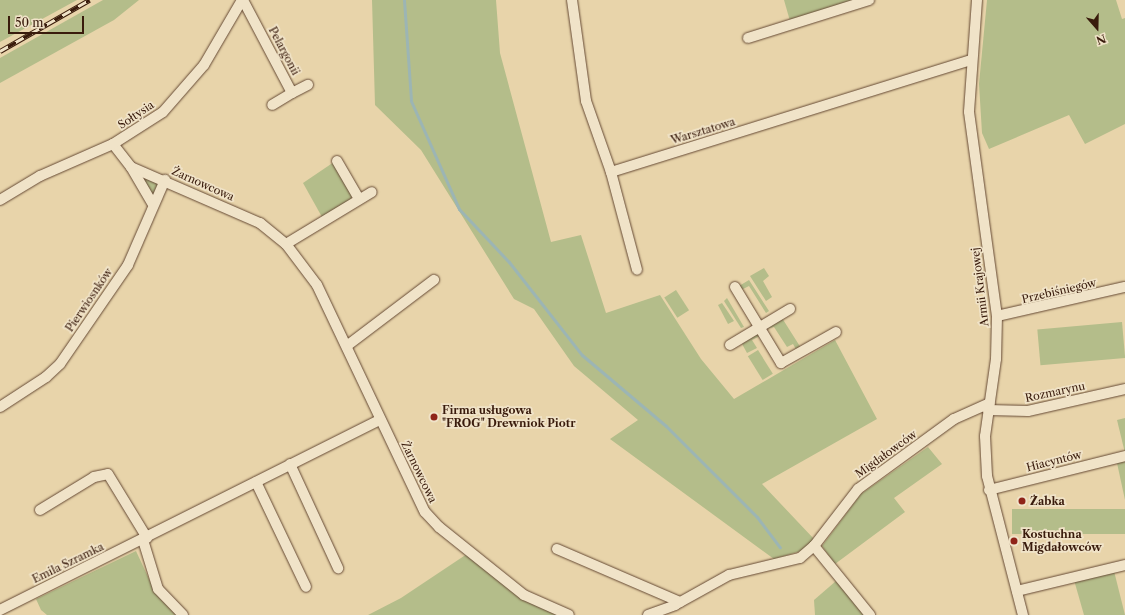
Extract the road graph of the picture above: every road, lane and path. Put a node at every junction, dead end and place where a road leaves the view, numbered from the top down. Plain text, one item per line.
1 (242, 0) edge
2 (572, 0) edge
3 (869, 0) edge
4 (977, 0) edge
5 (748, 38) dead end
6 (971, 60) junction
7 (308, 85) dead end
8 (292, 92) junction
9 (272, 105) dead end
10 (113, 144) junction
11 (337, 161) dead end
12 (132, 167) junction
13 (611, 172) junction
14 (165, 180) junction
15 (372, 192) dead end
16 (359, 199) junction
17 (0, 200) edge
18 (152, 203) junction
19 (286, 244) junction
20 (637, 270) dead end
21 (434, 280) dead end
22 (735, 287) dead end
23 (1125, 287) edge
24 (790, 309) dead end
25 (997, 316) junction
26 (759, 327) junction
27 (836, 332) dead end
28 (348, 345) junction
29 (730, 345) dead end
30 (1125, 389) edge
31 (989, 406) junction
32 (0, 407) edge
33 (380, 420) junction
34 (1125, 456) edge
35 (290, 464) junction
36 (256, 482) junction
37 (989, 490) junction
38 (40, 510) dead end
39 (145, 539) junction
40 (814, 546) junction
41 (557, 548) dead end
42 (1125, 565) edge
43 (338, 568) dead end
44 (306, 587) dead end
45 (1017, 591) junction
46 (680, 602) junction
47 (0, 610) edge
48 (183, 615) edge
49 (569, 615) edge
50 (648, 615) edge
51 (870, 615) edge
52 (1023, 615) edge

1 - 8 street, Pelargonii
1 - 10 street, Sołtysia
2 - 13 street
3 - 5 street
4 - 6 street, Armii Krajowej
6 - 13 street, Warsztatowa
6 - 25 street, Armii Krajowej
7 - 8 street
8 - 9 street, Pelargonii
10 - 12 street, Żarnowcowa
10 - 17 street, Sołtysia
11 - 16 street
12 - 14 street, Żarnowcowa
12 - 18 street
13 - 20 street
14 - 18 street, Pierwiosnków
14 - 19 street, Żarnowcowa
15 - 16 street
16 - 19 street
18 - 32 street, Pierwiosnków
19 - 28 street, Żarnowcowa
21 - 28 street
22 - 26 street
23 - 25 street, Przebiśniegów
24 - 26 street
25 - 31 street, Armii Krajowej
26 - 27 street
26 - 29 street
28 - 33 street, Żarnowcowa
30 - 31 street, Rozmarynu
31 - 37 street, Armii Krajowej
31 - 40 street, Migdałowców
33 - 35 street, Emila Szramka
33 - 49 street, Żarnowcowa
34 - 37 street, Hiacyntów
35 - 36 street, Emila Szramka
35 - 43 street
36 - 39 street, Emila Szramka
36 - 44 street
37 - 45 street, Armii Krajowej
38 - 39 street
39 - 47 street, Emila Szramka
39 - 48 street
40 - 46 street, Migdałowców
40 - 51 street
41 - 46 street
42 - 45 street
45 - 52 street, Armii Krajowej
46 - 50 street, Migdałowców

